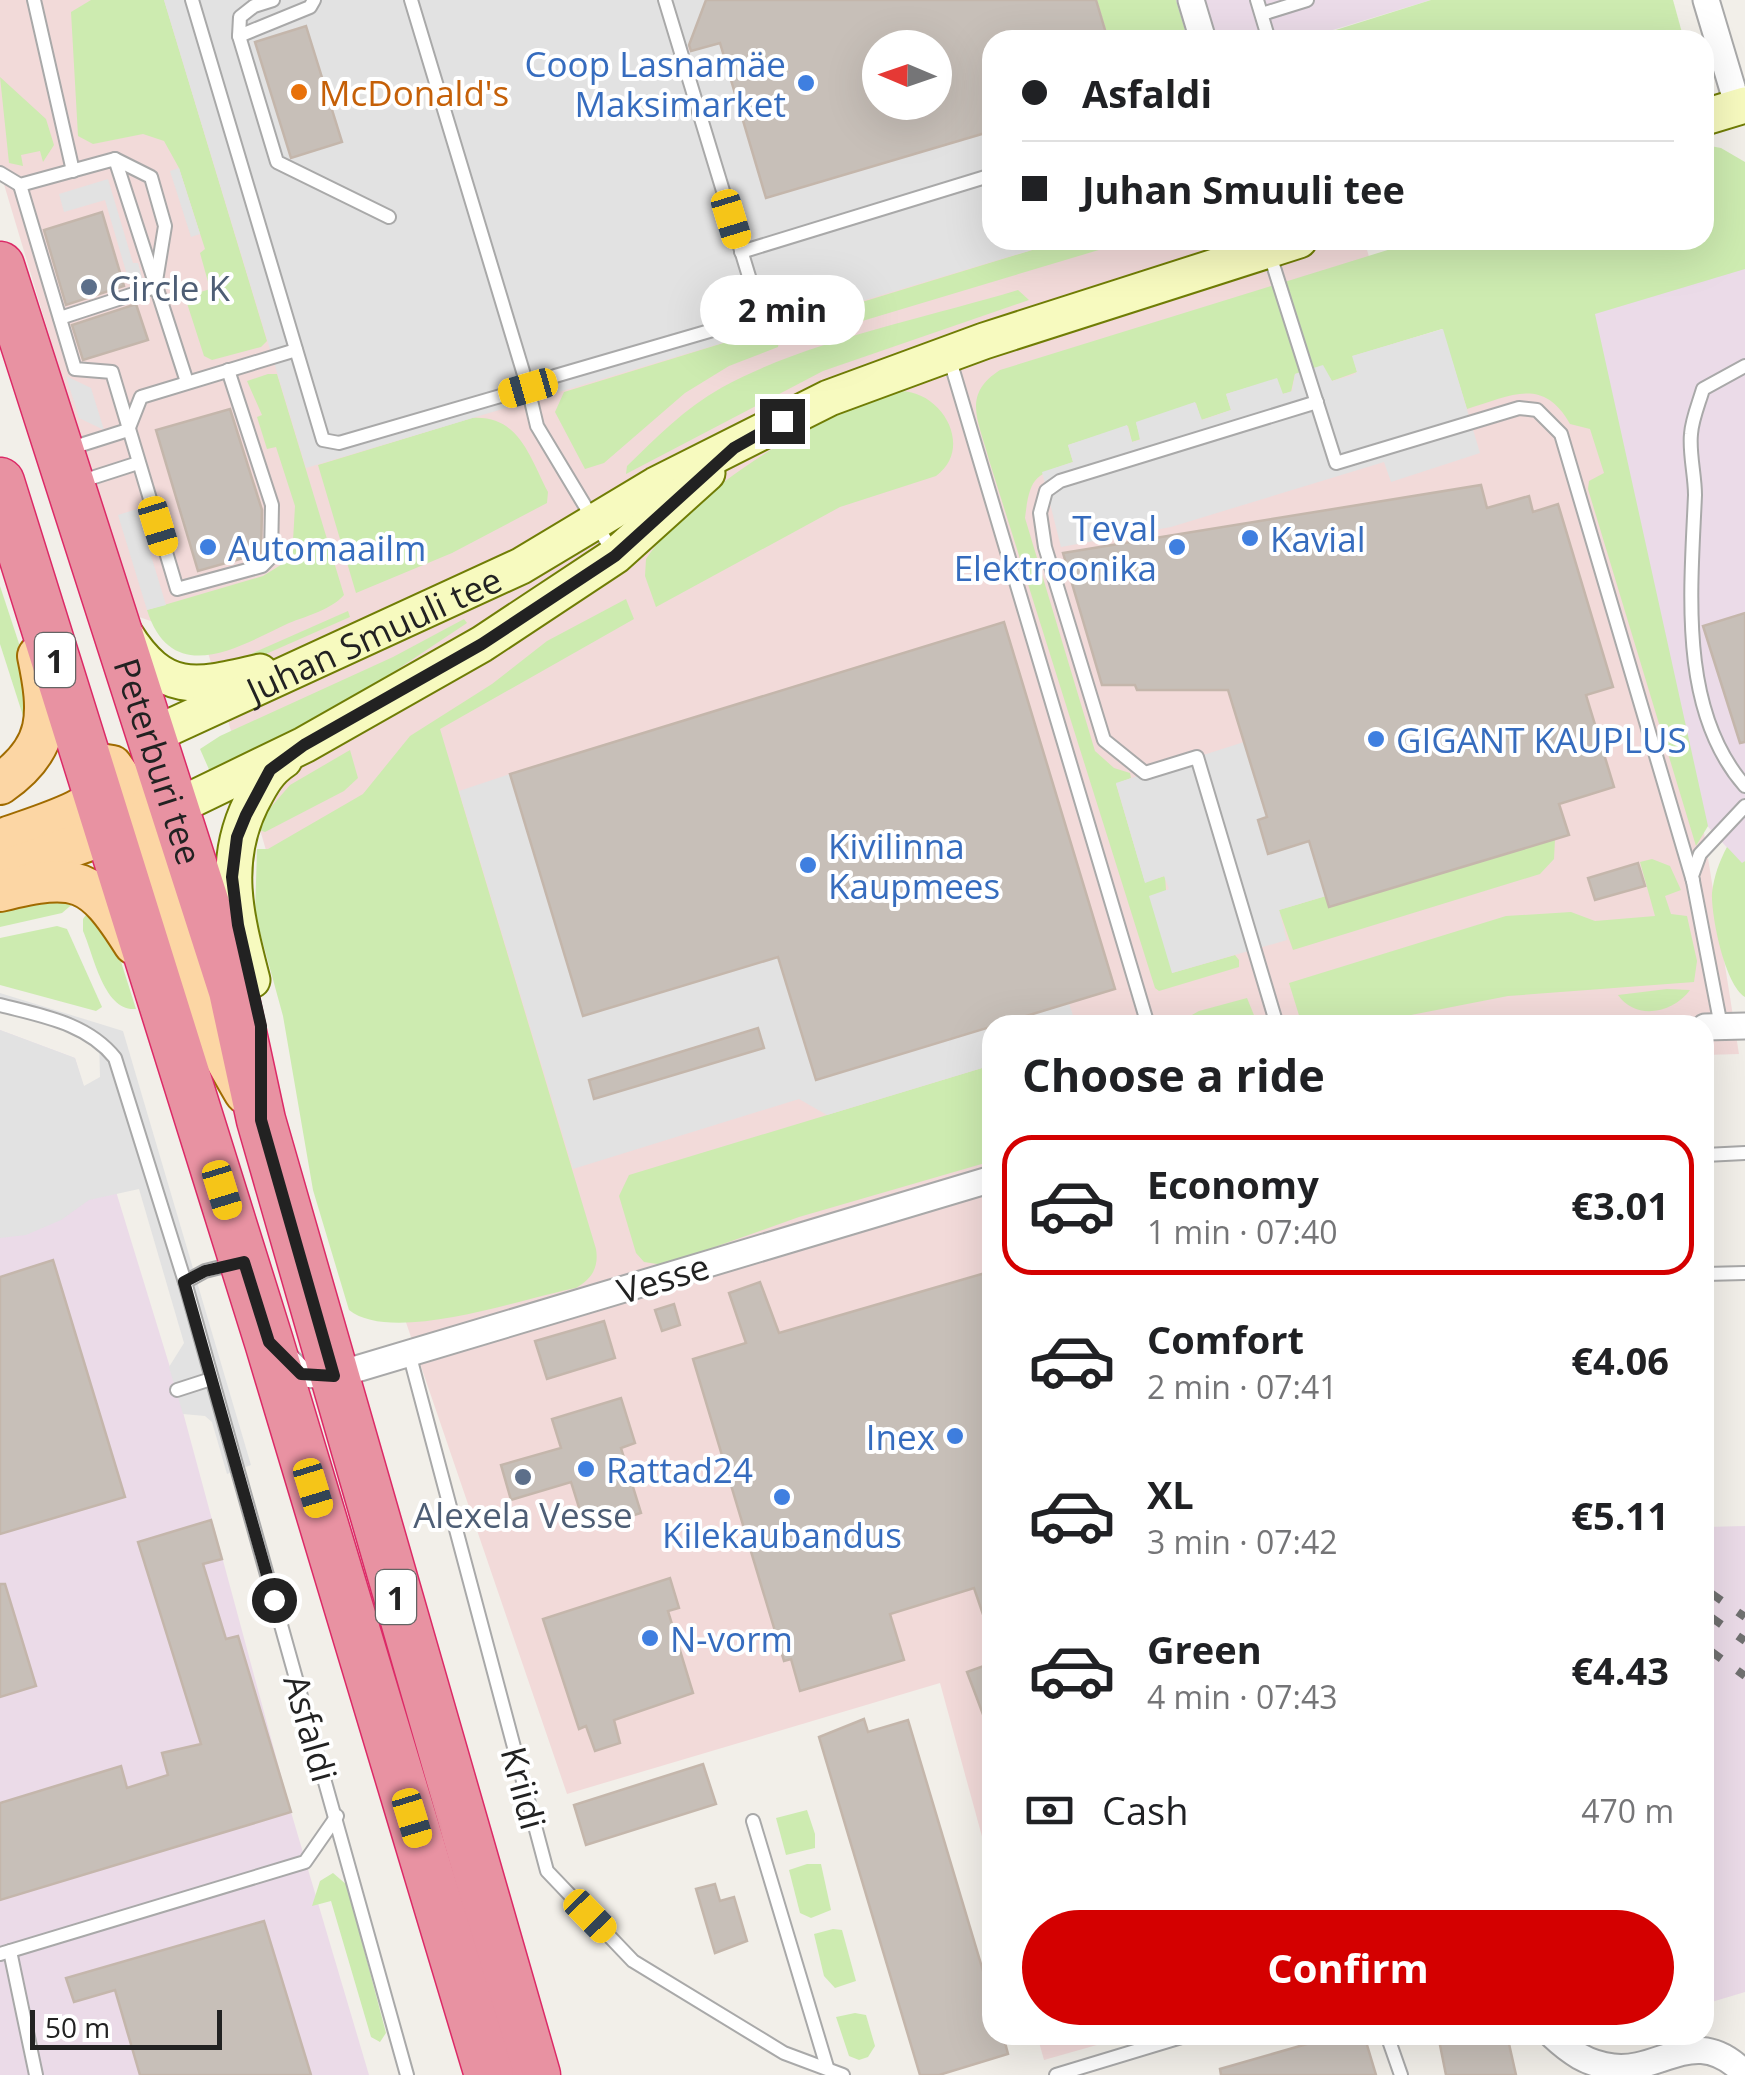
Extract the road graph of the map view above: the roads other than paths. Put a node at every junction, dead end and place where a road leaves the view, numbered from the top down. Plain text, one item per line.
1 (34, 0) edge
2 (192, 0) edge
3 (273, 0) edge
4 (314, 0) edge
5 (411, 0) edge
6 (665, 0) edge
7 (1191, 0) edge
8 (1257, 0) edge
9 (1307, 0) edge
10 (1706, 0) edge
11 (1262, 14) junction
12 (1200, 30) edge
13 (1266, 30) edge
14 (1712, 30) edge
15 (239, 36) junction
16 (1714, 38) edge
17 (1729, 110) edge
18 (115, 159) junction
19 (73, 171) junction
20 (0, 174) edge
21 (982, 179) edge
22 (20, 185) junction
23 (390, 216) dead end
24 (1256, 250) edge
25 (1279, 250) edge
26 (741, 252) junction
27 (0, 266) edge
28 (156, 287) junction
29 (60, 318) junction
30 (296, 350) junction
31 (948, 354) junction
32 (1745, 366) edge
33 (228, 370) junction
34 (187, 382) junction
35 (528, 388) junction
36 (1316, 402) junction
37 (128, 430) junction
38 (734, 448) junction
39 (138, 463) junction
40 (64, 468) junction
41 (0, 482) edge
42 (594, 522) junction
43 (615, 556) junction
44 (23, 558) junction
45 (111, 613) junction
46 (329, 656) junction
47 (151, 736) junction
48 (304, 745) junction
49 (1745, 786) edge
50 (0, 787) edge
51 (122, 800) junction
52 (1745, 806) edge
53 (0, 840) edge
54 (0, 872) edge
55 (1693, 881) junction
56 (0, 891) edge
57 (155, 977) junction
58 (0, 1005) edge
59 (1145, 1015) edge
60 (1274, 1015) edge
61 (1724, 1026) edge
62 (261, 1120) junction
63 (1745, 1153) edge
64 (1714, 1154) edge
65 (982, 1182) edge
66 (244, 1262) junction
67 (1745, 1272) edge
68 (1714, 1274) edge
69 (184, 1282) junction
70 (269, 1342) junction
71 (409, 1353) junction
72 (334, 1376) junction
73 (211, 1379) junction
74 (177, 1390) dead end
75 (336, 1816) junction
76 (753, 1822) dead end
77 (5, 1952) edge
78 (1157, 2045) edge
79 (1390, 2045) edge
80 (1562, 2045) edge
81 (827, 2067) junction
82 (403, 2073) edge
83 (1067, 2074) edge
84 (1745, 2074) edge
85 (36, 2075) edge
86 (489, 2075) edge
87 (536, 2075) edge
88 (843, 2075) edge
89 (1400, 2075) edge

1 - 19 lane
2 - 30 lane
3 - 15 lane
4 - 15 lane
5 - 35 lane
6 - 26 lane
7 - 12 street
8 - 11 lane
9 - 11 lane
10 - 14 street
11 - 13 lane
15 - 23 lane
16 - 17 street
18 - 19 lane
18 - 28 lane
18 - 28 lane
19 - 22 lane
20 - 22 lane
21 - 26 lane
22 - 29 lane
24 - 31 main road, Juhan Smuuli tee
25 - 36 lane
26 - 35 lane
27 - 40 highway, Peterburi tee / 1
28 - 29 lane
28 - 34 lane
29 - 37 lane
30 - 33 lane
30 - 35 lane
31 - 38 main road, Juhan Smuuli tee
31 - 59 lane
32 - 49 lane
33 - 34 lane
33 - 39 lane
34 - 37 lane
35 - 42 lane
36 - 55 lane
36 - 60 lane
37 - 39 lane
37 - 40 lane
38 - 42 main road, Juhan Smuuli tee
38 - 43 main road, Juhan Smuuli tee
39 - 40 lane
40 - 45 highway, Peterburi tee / 1
41 - 44 highway, Peterburi tee / 1
42 - 43 lane
42 - 46 main road, Juhan Smuuli tee
43 - 48 main road, Juhan Smuuli tee
44 - 50 main road
44 - 51 highway, Peterburi tee / 1
45 - 46 main road
45 - 47 highway, Peterburi tee / 1
46 - 47 main road, Juhan Smuuli tee
47 - 51 highway, Peterburi tee / 1
47 - 51 main road, Juhan Smuuli tee
48 - 51 main road, Juhan Smuuli tee
48 - 62 main road
50 - 51 main road, Juhan Smuuli tee
51 - 53 main road
51 - 54 main road, Juhan Smuuli tee
51 - 57 highway, Peterburi tee / 1
51 - 62 highway, Peterburi tee / 1
52 - 55 lane
55 - 61 lane
56 - 57 main road
57 - 66 highway, Peterburi tee / 1
58 - 69 lane, Asfaldi
62 - 72 highway, Peterburi tee / 1
63 - 64 lane
65 - 71 street, Vesse
66 - 69 lane
66 - 70 highway, Peterburi tee / 1
67 - 68 lane
69 - 73 lane, Asfaldi
70 - 72 street
70 - 86 highway, Peterburi tee / 1
71 - 72 street, Vesse
71 - 81 lane, Kriidi
72 - 87 highway, Peterburi tee / 1
73 - 74 lane
73 - 75 lane, Asfaldi
75 - 77 lane, Asfaldi
75 - 82 lane
76 - 81 lane
77 - 85 lane
78 - 83 lane
79 - 89 lane
80 - 84 street
81 - 88 lane, Kriidi

